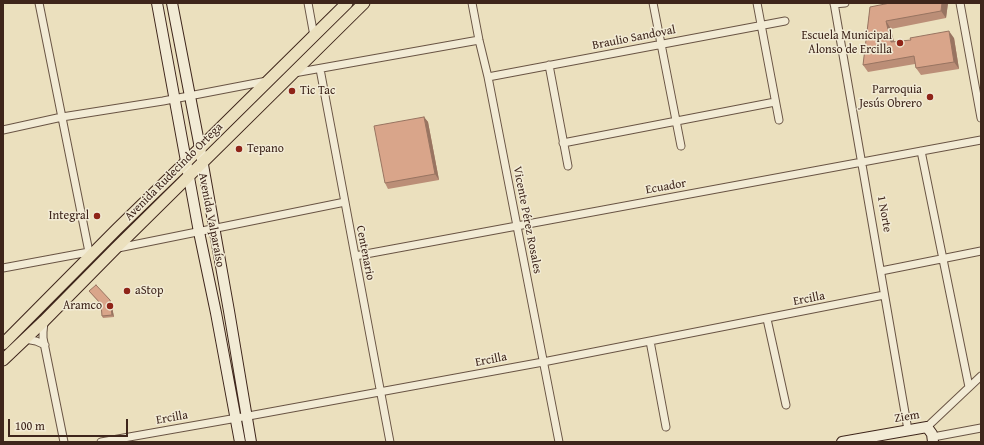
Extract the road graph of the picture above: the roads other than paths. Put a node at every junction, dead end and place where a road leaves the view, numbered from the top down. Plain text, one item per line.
1 (39, 3) edge
2 (157, 3) edge
3 (172, 3) edge
4 (308, 3) edge
5 (347, 3) edge
6 (364, 3) edge
7 (472, 3) edge
8 (653, 3) edge
9 (757, 3) edge
10 (845, 3) edge
11 (960, 3) edge
12 (834, 4) edge
13 (785, 21) dead end
14 (761, 25) junction
15 (314, 36) junction
16 (479, 40) junction
17 (661, 44) junction
18 (549, 65) junction
19 (320, 68) junction
20 (294, 73) junction
21 (488, 77) junction
22 (269, 80) junction
23 (190, 96) junction
24 (174, 99) junction
25 (776, 102) junction
26 (62, 117) junction
27 (981, 118) edge
28 (779, 120) dead end
29 (676, 122) junction
30 (3, 130) edge
31 (981, 140) edge
32 (563, 143) junction
33 (681, 146) dead end
34 (200, 148) junction
35 (921, 151) junction
36 (186, 162) junction
37 (202, 162) junction
38 (862, 162) junction
39 (568, 166) dead end
40 (189, 176) junction
41 (345, 202) junction
42 (517, 226) junction
43 (214, 229) junction
44 (199, 232) junction
45 (116, 248) junction
46 (981, 251) edge
47 (88, 254) junction
48 (355, 256) junction
49 (943, 258) junction
50 (3, 268) edge
51 (880, 271) junction
52 (884, 295) junction
53 (767, 318) junction
54 (44, 322) junction
55 (25, 339) junction
56 (650, 341) junction
57 (3, 344) edge
58 (44, 345) junction
59 (3, 360) edge
60 (543, 362) junction
61 (981, 376) edge
62 (969, 387) junction
63 (380, 392) junction
64 (786, 405) dead end
65 (246, 417) junction
66 (236, 418) junction
67 (666, 427) dead end
68 (927, 427) junction
69 (981, 428) edge
70 (908, 430) junction
71 (933, 440) edge
72 (64, 442) edge
73 (101, 442) edge
74 (240, 442) edge
75 (250, 442) edge
76 (390, 442) edge
77 (559, 442) edge
78 (842, 442) edge

1 - 26 street
2 - 24 main road, Avenida Valparaíso
3 - 23 main road, Avenida Valparaíso
4 - 15 street
5 - 15 main road, Avenida Rudecindo Ortega
6 - 20 main road, Avenida Rudecindo Ortega
7 - 16 street, Vicente Pérez Rosales
8 - 17 street
9 - 14 street
10 - 12 street
11 - 27 street
12 - 38 street, 1 Norte
13 - 14 street, Braulio Sandoval
14 - 17 street, Braulio Sandoval
14 - 25 street
15 - 22 main road, Avenida Rudecindo Ortega
16 - 19 street
16 - 21 street, Vicente Pérez Rosales
17 - 18 street, Braulio Sandoval
17 - 29 street
18 - 21 street, Braulio Sandoval
18 - 32 street
19 - 20 street
19 - 41 street, Centenario
20 - 37 main road, Avenida Rudecindo Ortega
21 - 42 street, Vicente Pérez Rosales
22 - 23 street
22 - 34 main road, Avenida Rudecindo Ortega
23 - 24 street
23 - 34 main road, Avenida Valparaíso
24 - 26 street
24 - 36 main road, Avenida Valparaíso
25 - 28 street
25 - 29 street
26 - 30 street
26 - 47 street
29 - 32 street
29 - 33 street
31 - 35 street, Ecuador
32 - 39 street
34 - 36 main road, Avenida Rudecindo Ortega
34 - 37 main road, Avenida Valparaíso
35 - 38 street, Ecuador
35 - 49 street
36 - 40 main road, Avenida Valparaíso
36 - 47 main road, Avenida Rudecindo Ortega
37 - 40 main road, Avenida Rudecindo Ortega
37 - 43 main road, Avenida Valparaíso
38 - 42 street, Ecuador
38 - 51 street, 1 Norte
40 - 44 main road, Avenida Valparaíso
40 - 45 main road, Avenida Rudecindo Ortega
41 - 43 street
41 - 48 street, Centenario
42 - 48 street, Ecuador
42 - 60 street, Vicente Pérez Rosales
43 - 44 street
43 - 65 main road, Avenida Valparaíso
44 - 45 street
44 - 66 main road, Avenida Valparaíso
45 - 54 main road, Avenida Rudecindo Ortega
46 - 49 street
47 - 50 street
47 - 57 main road, Avenida Rudecindo Ortega
48 - 63 street, Centenario
49 - 51 street
49 - 62 street
51 - 52 street, 1 Norte
52 - 53 street, Ercilla
52 - 70 street, 1 Norte
53 - 56 street, Ercilla
53 - 64 street
54 - 55 main road, Avenida Rudecindo Ortega
54 - 58 street
55 - 58 street
55 - 59 main road, Avenida Rudecindo Ortega
56 - 60 street, Ercilla
56 - 67 street
58 - 72 street
60 - 63 street, Ercilla
60 - 77 street, Vicente Pérez Rosales
61 - 62 street, Ziem
62 - 68 street, Ziem
63 - 65 street, Ercilla
63 - 76 street, Centenario
65 - 66 street, Ercilla
65 - 75 main road, Avenida Valparaíso
66 - 73 street, Ercilla
66 - 74 main road, Avenida Valparaíso
68 - 70 main road, Ziem
68 - 71 main road
69 - 71 street
70 - 78 main road, Ziem

